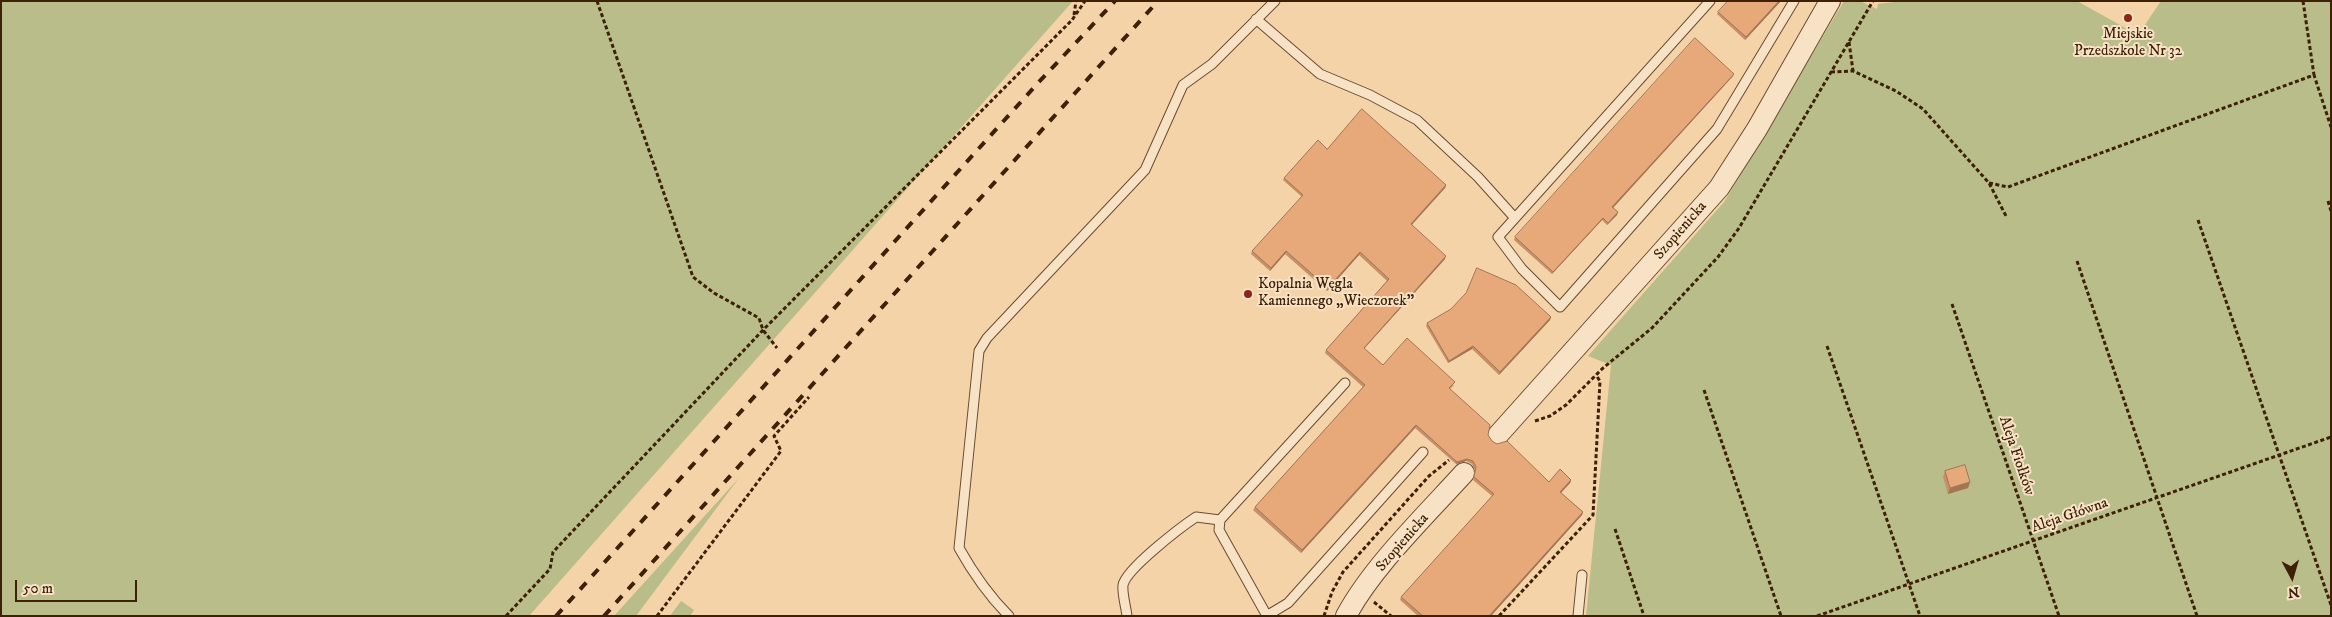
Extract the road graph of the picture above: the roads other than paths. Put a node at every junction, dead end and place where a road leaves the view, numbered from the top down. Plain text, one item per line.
1 (1275, 1) edge
2 (1710, 1) edge
3 (1794, 1) edge
4 (1830, 1) edge
5 (1256, 19) junction
6 (1514, 217) junction
7 (1345, 383) dead end
8 (1498, 435) dead end
9 (1423, 452) dead end
10 (1464, 473) dead end
11 (1220, 520) junction
12 (1582, 575) dead end
13 (1267, 615) edge
14 (1009, 616) edge
15 (1128, 616) edge
16 (1346, 616) edge
17 (1578, 616) edge

1 - 5 lane
2 - 6 lane
3 - 6 lane
4 - 8 street, Szopienicka
5 - 6 lane
5 - 14 lane
7 - 11 lane
9 - 13 lane
10 - 16 street, Szopienicka
11 - 13 lane
11 - 15 lane
12 - 17 lane

